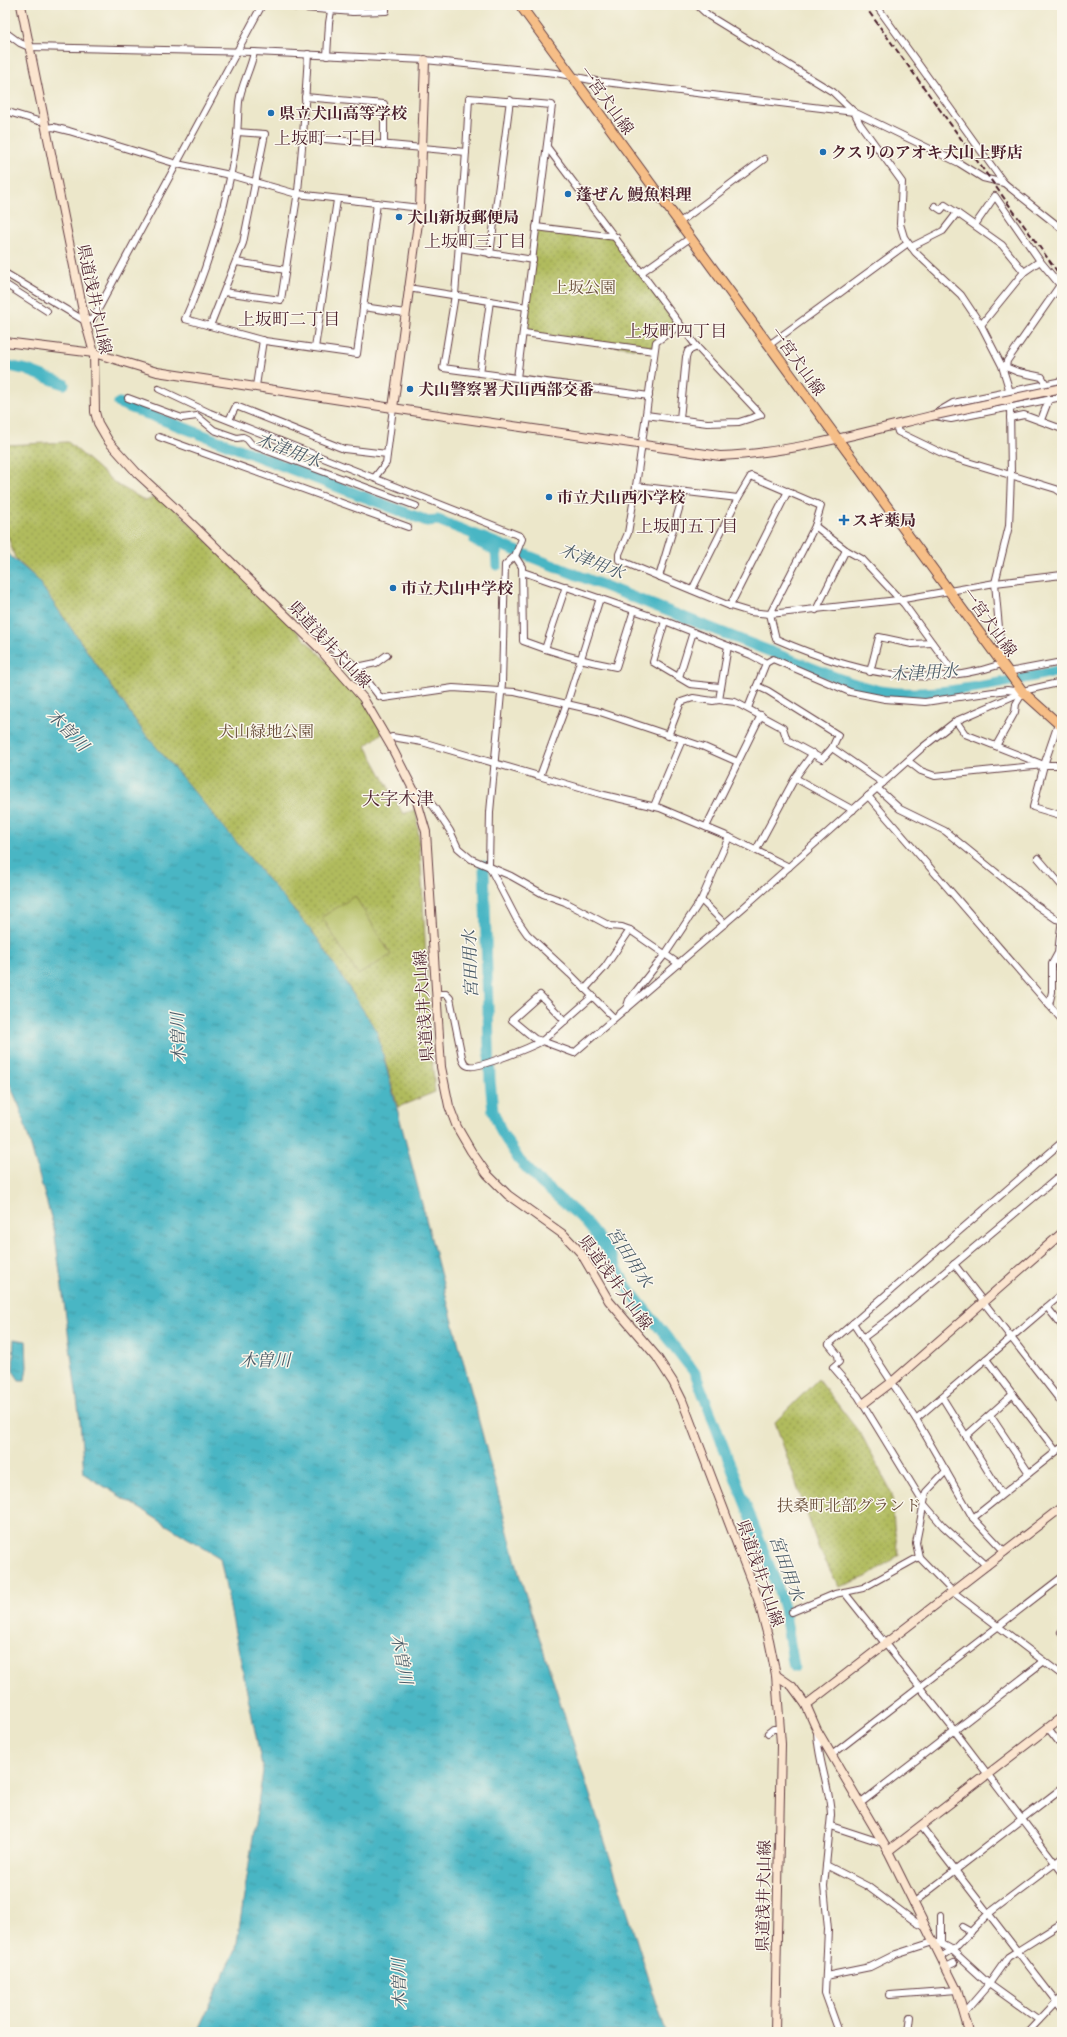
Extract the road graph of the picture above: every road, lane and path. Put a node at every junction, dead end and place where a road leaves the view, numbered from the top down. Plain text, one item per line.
1 (21, 5) edge
2 (262, 5) edge
3 (289, 5) edge
4 (386, 5) edge
5 (520, 5) edge
6 (697, 5) edge
7 (876, 5) edge
8 (332, 8) edge
9 (354, 8) edge
10 (5, 32) edge
11 (12, 38) junction
12 (5, 39) edge
13 (29, 47) junction
14 (237, 52) junction
15 (254, 52) junction
16 (308, 54) junction
17 (328, 56) junction
18 (425, 60) junction
19 (571, 75) junction
20 (305, 97) junction
21 (510, 100) junction
22 (5, 111) edge
23 (854, 112) junction
24 (46, 124) junction
25 (237, 132) junction
26 (303, 137) junction
27 (384, 145) junction
28 (547, 147) junction
29 (421, 149) junction
30 (466, 152) junction
31 (764, 159) dead end
32 (177, 164) junction
33 (230, 175) junction
34 (255, 182) junction
35 (1004, 183) junction
36 (297, 194) junction
37 (337, 200) junction
38 (377, 203) junction
39 (935, 206) dead end
40 (420, 208) junction
41 (957, 213) junction
42 (680, 222) junction
43 (975, 225) junction
44 (536, 227) junction
45 (1062, 229) edge
46 (616, 237) junction
47 (690, 238) junction
48 (909, 245) junction
49 (459, 248) junction
50 (490, 254) junction
51 (533, 260) junction
52 (1040, 261) junction
53 (236, 262) junction
54 (286, 270) junction
55 (642, 272) junction
56 (1024, 272) junction
57 (5, 273) edge
58 (5, 284) edge
59 (408, 288) junction
60 (224, 292) junction
61 (455, 295) junction
62 (490, 301) junction
63 (363, 307) junction
64 (527, 307) junction
65 (47, 311) dead end
66 (405, 313) junction
67 (85, 321) junction
68 (680, 325) junction
69 (981, 325) junction
70 (210, 326) junction
71 (524, 333) junction
72 (263, 340) junction
73 (5, 342) edge
74 (697, 346) junction
75 (769, 346) junction
76 (315, 348) junction
77 (654, 350) junction
78 (94, 353) junction
79 (1004, 366) junction
80 (480, 373) junction
81 (517, 378) junction
82 (1062, 381) edge
83 (1046, 385) junction
84 (256, 386) junction
85 (1062, 388) edge
86 (159, 389) dead end
87 (1010, 392) junction
88 (649, 396) junction
89 (1062, 397) edge
90 (128, 398) dead end
91 (1049, 399) junction
92 (1010, 407) junction
93 (393, 408) junction
94 (646, 415) junction
95 (931, 416) junction
96 (1010, 418) junction
97 (229, 420) junction
98 (680, 420) junction
99 (1041, 420) junction
100 (896, 425) junction
101 (1062, 429) edge
102 (160, 437) dead end
103 (836, 439) junction
104 (642, 445) junction
105 (387, 454) junction
106 (1011, 475) junction
107 (376, 477) junction
108 (636, 486) junction
109 (788, 491) junction
110 (684, 492) junction
111 (1062, 493) edge
112 (738, 498) junction
113 (416, 506) dead end
114 (815, 526) junction
115 (408, 527) dead end
116 (846, 550) junction
117 (515, 556) junction
118 (524, 569) junction
119 (1062, 575) edge
120 (659, 577) junction
121 (995, 583) junction
122 (566, 586) junction
123 (692, 590) junction
124 (949, 592) junction
125 (600, 598) junction
126 (898, 600) junction
127 (730, 606) junction
128 (634, 610) junction
129 (816, 610) junction
130 (770, 614) junction
131 (664, 621) junction
132 (693, 632) junction
133 (932, 643) junction
134 (728, 646) junction
135 (318, 648) junction
136 (545, 649) junction
137 (387, 655) dead end
138 (996, 656) junction
139 (580, 661) junction
140 (1062, 662) edge
141 (766, 663) junction
142 (1002, 664) junction
143 (357, 667) junction
144 (870, 672) junction
145 (1008, 672) junction
146 (955, 674) junction
147 (679, 677) junction
148 (1062, 682) edge
149 (757, 686) junction
150 (720, 687) junction
151 (502, 691) junction
152 (1023, 692) junction
153 (719, 700) junction
154 (567, 703) junction
155 (748, 708) junction
156 (761, 715) junction
157 (956, 722) junction
158 (1060, 726) edge
159 (668, 736) junction
160 (387, 739) junction
161 (682, 740) junction
162 (996, 746) junction
163 (832, 748) junction
164 (813, 753) junction
165 (908, 761) junction
166 (738, 762) junction
167 (496, 764) junction
168 (1044, 765) junction
169 (1062, 765) edge
170 (540, 776) junction
171 (795, 778) junction
172 (883, 783) junction
173 (877, 788) junction
174 (414, 792) junction
175 (868, 796) junction
176 (654, 806) junction
177 (853, 810) junction
178 (1062, 818) edge
179 (706, 827) junction
180 (729, 837) junction
181 (756, 850) junction
182 (1038, 858) dead end
183 (489, 866) junction
184 (789, 867) junction
185 (1062, 886) edge
186 (701, 900) junction
187 (1061, 919) edge
188 (725, 924) junction
189 (630, 930) junction
190 (666, 953) junction
191 (679, 964) junction
192 (585, 989) junction
193 (436, 994) junction
194 (593, 996) junction
195 (1049, 1005) junction
196 (626, 1009) junction
197 (1059, 1012) edge
198 (614, 1018) junction
199 (1062, 1020) edge
200 (565, 1021) junction
201 (542, 1041) junction
202 (1062, 1142) edge
203 (1061, 1176) edge
204 (1062, 1233) edge
205 (954, 1264) junction
206 (1062, 1294) edge
207 (982, 1302) junction
208 (1047, 1308) junction
209 (853, 1323) junction
210 (1062, 1326) edge
211 (863, 1338) junction
212 (1012, 1338) junction
213 (986, 1359) junction
214 (892, 1382) junction
215 (1013, 1394) junction
216 (942, 1397) junction
217 (1062, 1403) edge
218 (863, 1404) junction
219 (990, 1415) junction
220 (916, 1419) junction
221 (966, 1436) junction
222 (1062, 1447) edge
223 (1056, 1451) junction
224 (946, 1471) junction
225 (1029, 1473) junction
226 (1002, 1494) junction
227 (923, 1503) junction
228 (1062, 1507) edge
229 (973, 1518) junction
230 (1005, 1552) junction
231 (919, 1557) junction
232 (987, 1566) junction
233 (1062, 1577) edge
234 (844, 1592) junction
235 (953, 1592) junction
236 (792, 1612) dead end
237 (998, 1626) junction
238 (885, 1644) junction
239 (1044, 1662) junction
240 (776, 1675) junction
241 (1062, 1675) edge
242 (920, 1687) junction
243 (806, 1705) junction
244 (1062, 1717) edge
245 (1048, 1728) junction
246 (780, 1729) junction
247 (817, 1730) junction
248 (954, 1730) junction
249 (768, 1733) dead end
250 (1062, 1746) edge
251 (833, 1754) junction
252 (988, 1774) junction
253 (1062, 1788) edge
254 (861, 1803) junction
255 (1022, 1819) junction
256 (831, 1826) junction
257 (921, 1826) junction
258 (883, 1843) junction
259 (888, 1851) junction
260 (1062, 1858) edge
261 (1055, 1863) junction
262 (826, 1865) junction
263 (956, 1871) junction
264 (1062, 1872) edge
265 (913, 1903) junction
266 (988, 1914) junction
267 (941, 1915) dead end
268 (1062, 1923) edge
269 (962, 1927) dead end
270 (927, 1928) junction
271 (971, 1932) junction
272 (937, 1943) junction
273 (952, 1950) junction
274 (1017, 1951) junction
275 (941, 1957) junction
276 (954, 1963) dead end
277 (946, 1967) junction
278 (826, 1976) junction
279 (989, 1984) junction
280 (957, 1990) junction
281 (890, 1996) dead end
282 (1062, 1996) edge
283 (1056, 2001) junction
284 (1062, 2009) edge
285 (964, 2013) junction
286 (910, 2017) dead end
287 (1039, 2020) junction
288 (775, 2032) edge
289 (839, 2032) edge
290 (908, 2032) edge
291 (969, 2032) edge
292 (1028, 2032) edge

1 - 13 street, 県道浅井犬山線
2 - 14 street
3 - 8 street
4 - 9 street
5 - 19 main road, 一宮犬山線
6 - 23 street
7 - 35 street
8 - 9 street
8 - 17 street
10 - 11 street
11 - 12 street
11 - 13 street
13 - 14 street
13 - 24 street, 県道浅井犬山線
14 - 15 street
14 - 32 street
15 - 16 street
15 - 25 street
16 - 17 street
16 - 20 street
17 - 18 street
18 - 19 street
18 - 29 street
19 - 23 street
19 - 42 main road, 一宮犬山線
20 - 26 street
20 - 27 street
21 - 28 street
21 - 30 street
21 - 50 street
22 - 24 street
23 - 35 street
23 - 48 street
24 - 32 street
24 - 67 street, 県道浅井犬山線
25 - 33 street
25 - 34 street
26 - 27 street
26 - 36 street
27 - 29 street
28 - 44 street
28 - 46 street
29 - 30 street
29 - 40 street
30 - 49 street
31 - 42 street
32 - 33 street
32 - 67 street
33 - 34 street
33 - 70 street
34 - 36 street
34 - 53 street
35 - 45 street
36 - 37 street
36 - 54 street
37 - 38 street
37 - 76 street
38 - 40 street
38 - 63 street
39 - 41 street
40 - 59 street
41 - 43 street
41 - 48 street
42 - 47 main road, 一宮犬山線
43 - 52 street
43 - 56 street
44 - 46 street
44 - 51 street
46 - 55 street
47 - 55 street
47 - 75 main road, 一宮犬山線
48 - 69 street
48 - 75 street
49 - 50 street
49 - 61 street
50 - 51 street
51 - 64 street
52 - 56 street
52 - 79 street
53 - 54 street
53 - 60 street
54 - 60 street
55 - 68 street
56 - 69 street
57 - 67 street
58 - 65 street
59 - 61 street
59 - 66 street
60 - 70 street
61 - 62 street
61 - 80 street
62 - 64 street
62 - 80 street
63 - 66 street
63 - 76 street
64 - 71 street
66 - 93 street
67 - 78 street, 県道浅井犬山線
68 - 74 street
68 - 77 street
69 - 79 street
70 - 72 street
71 - 77 street
71 - 81 street
72 - 76 street
72 - 84 street
73 - 78 street
74 - 98 street
74 - 98 street
75 - 103 main road, 一宮犬山線
77 - 88 street
78 - 84 street
78 - 135 street, 県道浅井犬山線
79 - 83 street
79 - 87 street
80 - 81 street
81 - 88 street
82 - 83 street
83 - 87 street
84 - 93 street
85 - 95 street, bridge
86 - 97 street
87 - 95 street
88 - 94 street
89 - 91 street
90 - 113 street
91 - 92 street
91 - 99 street
92 - 95 street
92 - 96 street
93 - 104 street
93 - 105 street
94 - 98 street
94 - 104 street
95 - 100 street
96 - 99 street
96 - 106 street
97 - 105 street
97 - 107 street
99 - 101 street
100 - 103 street
100 - 106 street
102 - 115 street
103 - 104 street
103 - 124 main road, 一宮犬山線
104 - 108 street
105 - 107 street
106 - 111 street
106 - 121 street
107 - 117 street
108 - 110 street
108 - 120 street
109 - 112 street
109 - 114 street
109 - 127 street
110 - 112 street
110 - 120 street
112 - 123 street
114 - 116 street
114 - 130 street
116 - 126 street
116 - 129 street
117 - 118 street
117 - 151 street
118 - 122 street
118 - 136 street
119 - 121 street
120 - 123 street
121 - 124 street
121 - 138 street
122 - 125 street
122 - 136 street
123 - 127 street
124 - 126 street
124 - 138 main road, 一宮犬山線
125 - 128 street
125 - 139 street
126 - 129 street
126 - 133 street
127 - 130 street
128 - 131 street
128 - 139 street
129 - 130 street
130 - 144 street
131 - 132 street
131 - 147 street
132 - 134 street
132 - 147 street
133 - 144 street
133 - 146 street
134 - 141 street
134 - 150 street
135 - 143 street
135 - 160 street, 県道浅井犬山線
136 - 139 street
137 - 143 street
138 - 142 main road, 一宮犬山線
139 - 154 street
140 - 145 street
141 - 149 street
141 - 152 street
142 - 145 main road, 一宮犬山線
142 - 146 street
143 - 151 street
144 - 146 street
145 - 152 main road, 一宮犬山線
147 - 150 street
148 - 152 street
149 - 155 street
149 - 163 street
150 - 153 street
151 - 154 street
151 - 167 street
152 - 157 street
152 - 158 main road, 一宮犬山線
152 - 162 street
153 - 155 street
153 - 159 street
154 - 159 street
154 - 170 street
155 - 156 street
156 - 164 street
156 - 166 street
157 - 162 street
157 - 165 street
158 - 168 street
159 - 161 street
160 - 167 street
160 - 174 street, 県道浅井犬山線
161 - 166 street
161 - 176 street
162 - 168 street
163 - 164 street
163 - 172 street
164 - 171 street
165 - 168 street
165 - 172 street
166 - 179 street
167 - 170 street
167 - 183 street
168 - 169 street
168 - 178 street
170 - 176 street
171 - 177 street
171 - 181 street
172 - 173 street
173 - 175 street
173 - 187 street
174 - 183 street
174 - 193 street, 県道浅井犬山線
175 - 177 street
175 - 195 street
176 - 179 street
177 - 184 street
179 - 180 street
180 - 181 street
180 - 186 street
181 - 184 street
182 - 185 street
183 - 189 street
183 - 192 street
184 - 188 street
186 - 188 street
186 - 190 street
187 - 195 street
188 - 191 street
189 - 190 street
189 - 192 street
190 - 191 street
190 - 196 street
191 - 196 street
192 - 194 street
193 - 201 street
193 - 240 street, 県道浅井犬山線
194 - 198 street
194 - 200 street
195 - 197 street
196 - 198 street
197 - 199 street
198 - 201 street
200 - 201 street
200 - 201 street
202 - 209 street
203 - 205 street
204 - 207 street
205 - 207 street
205 - 211 street
206 - 208 street
207 - 212 street
207 - 214 street
208 - 210 street
208 - 212 street
209 - 211 street
209 - 218 street
211 - 214 street
212 - 213 street
212 - 217 street
213 - 215 street
213 - 216 street
214 - 218 street
214 - 220 street
215 - 219 street
215 - 223 street
216 - 220 street
216 - 221 street
218 - 227 street
219 - 221 street
219 - 225 street
220 - 224 street
221 - 226 street
222 - 223 street
223 - 225 street
224 - 227 street
224 - 229 street
225 - 226 street
226 - 229 street
227 - 231 street
227 - 232 street
228 - 230 street
229 - 230 street
230 - 232 street
231 - 234 street
231 - 235 street
232 - 235 street
233 - 237 street
234 - 236 street
234 - 238 street
235 - 237 street
235 - 238 street
237 - 239 street
237 - 242 street
238 - 242 street
238 - 243 street
239 - 241 street
239 - 248 street
240 - 243 street
240 - 246 street, 県道浅井犬山線
242 - 248 street
242 - 251 street
243 - 247 street
244 - 245 street
245 - 250 street
245 - 252 street
246 - 249 street
246 - 288 street, 県道浅井犬山線
247 - 251 street
247 - 256 street
248 - 252 street
248 - 254 street
251 - 254 street
252 - 255 street
252 - 257 street
253 - 255 street
254 - 258 street
255 - 261 street
255 - 263 street
256 - 258 street
256 - 262 street
257 - 259 street
257 - 263 street
258 - 259 street
259 - 265 street
260 - 261 street
261 - 264 street
261 - 266 street
262 - 270 street
262 - 278 street
263 - 265 street
263 - 266 street
265 - 270 street
266 - 271 street
266 - 274 street
267 - 272 street
268 - 274 street
269 - 271 street
270 - 272 street
271 - 273 street
272 - 273 street
272 - 275 street
272 - 278 street
273 - 275 street
273 - 279 street
274 - 279 street
274 - 283 street
275 - 277 street
276 - 277 street
277 - 280 street
278 - 289 street
279 - 285 street
279 - 287 street
280 - 281 street
280 - 285 street
282 - 283 street
283 - 284 street
283 - 287 street
285 - 291 street
286 - 290 street
287 - 292 street

